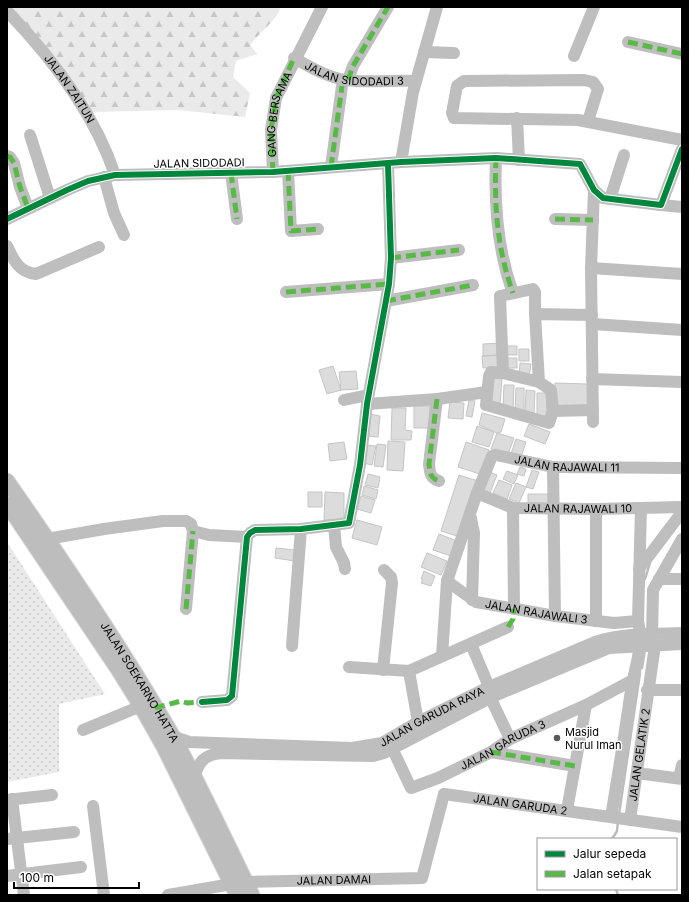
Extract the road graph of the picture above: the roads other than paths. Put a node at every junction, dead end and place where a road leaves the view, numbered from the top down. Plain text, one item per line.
1 (322, 7) edge
2 (388, 7) edge
3 (437, 7) edge
4 (594, 7) edge
5 (8, 12) edge
6 (628, 42) dead end
7 (424, 52) junction
8 (454, 53) dead end
9 (682, 54) edge
10 (574, 56) dead end
11 (294, 58) junction
12 (416, 81) junction
13 (345, 83) junction
14 (517, 118) junction
15 (588, 121) junction
16 (30, 135) dead end
17 (682, 140) edge
18 (682, 149) edge
19 (624, 154) dead end
20 (7, 156) edge
21 (496, 158) junction
22 (519, 160) junction
23 (401, 162) junction
24 (388, 164) junction
25 (332, 167) junction
26 (288, 171) junction
27 (273, 172) junction
28 (231, 173) junction
29 (109, 176) junction
30 (594, 190) junction
31 (50, 198) junction
32 (610, 199) junction
33 (660, 205) junction
34 (682, 207) edge
35 (28, 208) junction
36 (7, 219) edge
37 (237, 219) dead end
38 (556, 219) dead end
39 (593, 220) junction
40 (318, 229) dead end
41 (124, 235) dead end
42 (7, 246) edge
43 (99, 247) dead end
44 (459, 250) dead end
45 (391, 258) junction
46 (591, 268) junction
47 (682, 274) edge
48 (389, 284) junction
49 (473, 286) dead end
50 (286, 292) dead end
51 (513, 293) junction
52 (386, 301) junction
53 (535, 314) junction
54 (592, 320) junction
55 (682, 330) edge
56 (503, 373) junction
57 (592, 379) junction
58 (539, 382) junction
59 (682, 382) edge
60 (487, 392) junction
61 (368, 399) junction
62 (437, 399) junction
63 (344, 400) dead end
64 (553, 411) junction
65 (553, 467) junction
66 (682, 468) edge
67 (7, 481) edge
68 (439, 481) dead end
69 (477, 493) junction
70 (7, 504) edge
71 (682, 507) edge
72 (513, 508) junction
73 (641, 508) junction
74 (554, 509) junction
75 (596, 509) junction
76 (682, 512) edge
77 (470, 513) junction
78 (334, 525) junction
79 (301, 529) junction
80 (193, 531) junction
81 (247, 537) junction
82 (47, 539) junction
83 (682, 539) edge
84 (461, 540) junction
85 (474, 545) junction
86 (345, 569) dead end
87 (639, 569) junction
88 (384, 570) dead end
89 (659, 579) junction
90 (682, 579) edge
91 (447, 581) junction
92 (472, 600) junction
93 (82, 604) junction
94 (186, 609) dead end
95 (514, 609) junction
96 (555, 616) junction
97 (596, 620) junction
98 (638, 621) junction
99 (508, 627) dead end
100 (682, 633) edge
101 (648, 640) junction
102 (471, 644) junction
103 (682, 644) edge
104 (292, 646) dead end
105 (442, 656) junction
106 (348, 667) dead end
107 (383, 670) junction
108 (409, 670) junction
109 (633, 680) junction
110 (647, 690) junction
111 (682, 690) edge
112 (491, 694) junction
113 (202, 702) dead end
114 (586, 705) junction
115 (140, 706) junction
116 (418, 722) junction
117 (83, 730) dead end
118 (172, 736) junction
119 (510, 739) junction
120 (392, 748) junction
121 (491, 752) junction
122 (682, 765) edge
123 (575, 766) junction
124 (637, 774) junction
125 (194, 778) junction
126 (438, 778) junction
127 (681, 778) edge
128 (444, 794) junction
129 (52, 795) dead end
130 (9, 800) edge
131 (93, 806) dead end
132 (567, 810) junction
133 (619, 818) junction
134 (682, 827) edge
135 (74, 832) dead end
136 (12, 839) edge
137 (81, 867) dead end
138 (21, 875) junction
139 (7, 876) edge
140 (242, 889) edge
141 (24, 895) edge
142 (104, 895) edge
143 (168, 895) edge

1 - 11 street, GANG BERSAMA
2 - 13 street
3 - 7 street
4 - 10 street
5 - 29 street, JALAN ZAITUN
6 - 9 street
7 - 8 street
7 - 12 street
11 - 13 street, JALAN SIDODADI 3
11 - 27 street, GANG BERSAMA
12 - 13 street, JALAN SIDODADI 3
12 - 23 street
13 - 25 street
14 - 15 street
14 - 15 street
14 - 22 street
15 - 17 street
16 - 31 street
18 - 33 street
19 - 32 street
20 - 35 street
21 - 22 street, JALAN SIDODADI
21 - 23 street, JALAN SIDODADI
21 - 51 street
22 - 30 street, JALAN SIDODADI
23 - 24 street, JALAN SIDODADI
24 - 25 street, JALAN SIDODADI
24 - 45 street
25 - 26 street, JALAN SIDODADI
26 - 27 street, JALAN SIDODADI
26 - 40 street
27 - 28 street, JALAN SIDODADI
28 - 29 street, JALAN SIDODADI
28 - 37 street
29 - 31 street, JALAN SIDODADI
29 - 41 street, JALAN ZAITUN
30 - 32 street
30 - 39 street
31 - 35 street, JALAN SIDODADI
32 - 33 street
33 - 34 street
35 - 36 street, JALAN SIDODADI
38 - 39 street
39 - 46 street
42 - 43 street
44 - 45 street
45 - 48 street
46 - 47 street
46 - 54 street
48 - 50 street
48 - 52 street
49 - 52 street
51 - 53 street
51 - 56 street
52 - 61 street
53 - 54 street
53 - 58 street
54 - 55 street
54 - 57 street
56 - 58 street
56 - 60 street
57 - 59 street
57 - 64 street
58 - 64 street
60 - 62 street
60 - 64 street
61 - 62 street
61 - 63 street
61 - 78 street
62 - 68 street
65 - 66 street, JALAN RAJAWALI 11
65 - 69 street, JALAN RAJAWALI 11
65 - 74 street
67 - 82 main road, JALAN SOEKARNO HATTA
69 - 72 street, JALAN RAJAWALI 10
69 - 77 street
70 - 93 main road, JALAN SOEKARNO HATTA
71 - 73 street, JALAN RAJAWALI 10
72 - 74 street, JALAN RAJAWALI 10
72 - 95 street
73 - 75 street, JALAN RAJAWALI 10
73 - 87 street
74 - 75 street, JALAN RAJAWALI 10
74 - 96 street
75 - 97 street
76 - 87 street
77 - 84 street
77 - 85 street
78 - 79 street
78 - 86 street
79 - 81 street
79 - 104 street
80 - 81 street
80 - 82 street
80 - 94 street
81 - 113 street
82 - 93 main road, JALAN SOEKARNO HATTA
83 - 89 street
84 - 85 street
84 - 91 street
85 - 92 street
87 - 98 street
88 - 107 street
89 - 90 street
89 - 101 street
91 - 92 street, JALAN RAJAWALI 3
91 - 105 street
92 - 95 street, JALAN RAJAWALI 3
93 - 115 main road, JALAN SOEKARNO HATTA
93 - 118 main road, JALAN SOEKARNO HATTA
95 - 96 street, JALAN RAJAWALI 3
96 - 97 street, JALAN RAJAWALI 3
97 - 98 street, JALAN RAJAWALI 3
98 - 101 street
99 - 102 street
100 - 101 street, JALAN GARUDA RAYA
101 - 103 street, JALAN GARUDA RAYA
101 - 109 street
101 - 110 street, JALAN GELATIK 2
101 - 112 street, JALAN GARUDA RAYA
102 - 105 street
102 - 112 street
105 - 108 street
106 - 107 street
107 - 108 street
108 - 116 street
109 - 114 street, JALAN GARUDA 3
109 - 133 street
110 - 111 street
110 - 124 street, JALAN GELATIK 2
112 - 116 street, JALAN GARUDA RAYA
112 - 119 street
112 - 120 street, JALAN GARUDA RAYA
114 - 119 street, JALAN GARUDA 3
114 - 123 street
115 - 117 street
115 - 140 main road, JALAN SOEKARNO HATTA
116 - 118 street, JALAN GARUDA RAYA
118 - 125 main road, JALAN SOEKARNO HATTA
119 - 121 street, JALAN GARUDA 3
120 - 125 street, JALAN GARUDA RAYA
120 - 126 street, JALAN GARUDA 3
121 - 123 street
121 - 126 street, JALAN GARUDA 3
122 - 127 street
123 - 132 street
124 - 127 street
124 - 133 street, JALAN GELATIK 2
125 - 140 main road, JALAN SOEKARNO HATTA
126 - 128 street
128 - 132 street, JALAN GARUDA 2
128 - 140 street, JALAN DAMAI
129 - 130 street
130 - 136 street
131 - 142 street
132 - 133 street, JALAN GARUDA 2
133 - 134 street, JALAN GARUDA 2
135 - 136 street
136 - 138 street
137 - 138 street
138 - 139 street
138 - 141 street
140 - 143 street, JALAN DAMAI

